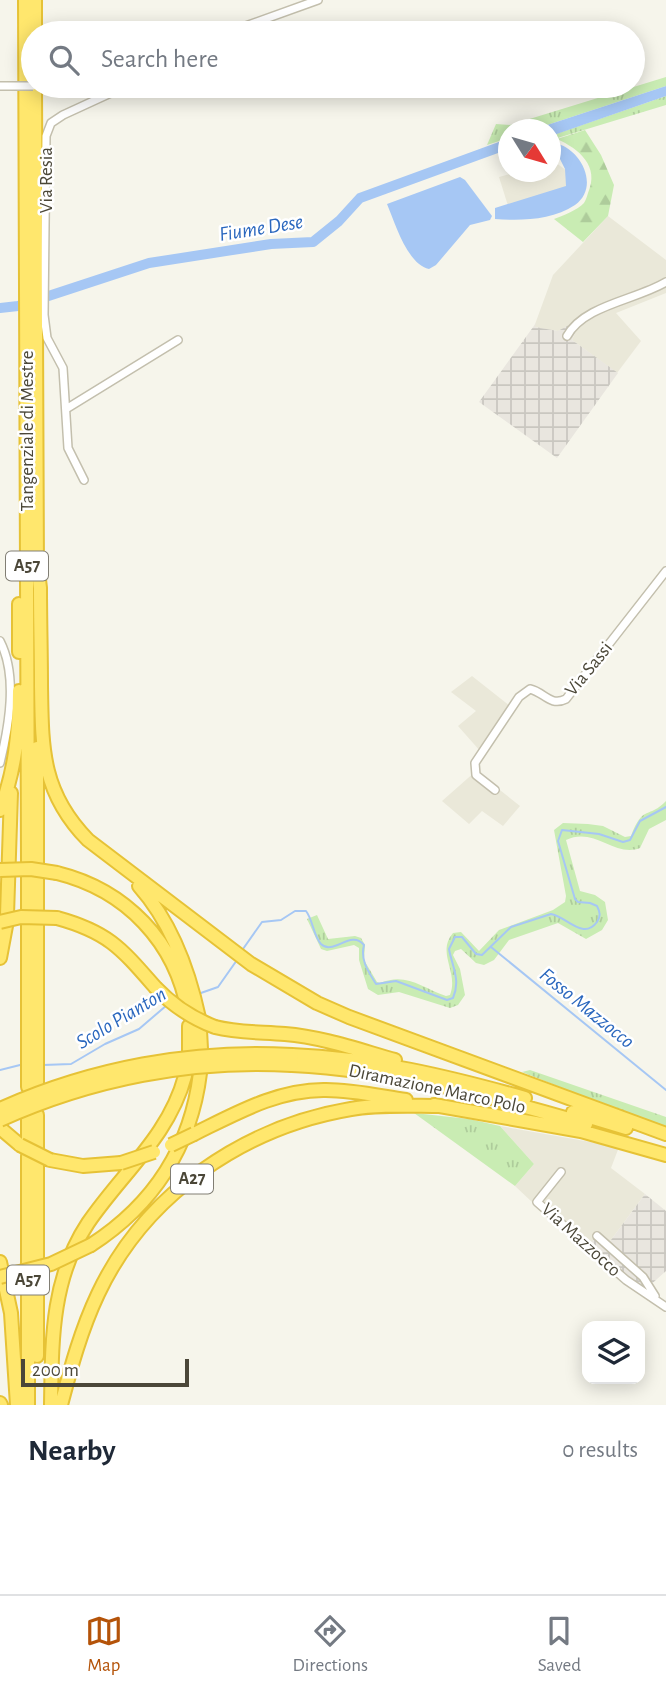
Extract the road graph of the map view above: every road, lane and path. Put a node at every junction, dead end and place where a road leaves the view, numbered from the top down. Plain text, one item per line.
1 (25, 0) edge
2 (35, 0) edge
3 (318, 0) edge
4 (26, 21) edge
5 (35, 21) edge
6 (259, 21) edge
7 (0, 86) edge
8 (21, 86) edge
9 (29, 98) edge
10 (34, 98) edge
11 (99, 98) edge
12 (36, 281) junction
13 (666, 282) edge
14 (36, 315) junction
15 (567, 336) dead end
16 (178, 340) dead end
17 (27, 363) junction
18 (66, 409) junction
19 (84, 480) dead end
20 (37, 564) junction
21 (666, 571) edge
22 (0, 641) edge
23 (0, 763) edge
24 (12, 772) junction
25 (495, 790) dead end
26 (0, 810) edge
27 (111, 859) junction
28 (32, 869) junction
29 (0, 870) edge
30 (4, 921) edge
31 (0, 958) edge
32 (188, 988) junction
33 (195, 1050) dead end
34 (292, 1060) junction
35 (200, 1073) dead end
36 (185, 1076) dead end
37 (452, 1079) junction
38 (32, 1085) dead end
39 (441, 1106) junction
40 (0, 1109) edge
41 (548, 1109) junction
42 (32, 1117) dead end
43 (0, 1120) edge
44 (0, 1128) edge
45 (666, 1134) edge
46 (666, 1140) edge
47 (33, 1153) junction
48 (666, 1153) edge
49 (561, 1172) dead end
50 (597, 1236) dead end
51 (0, 1262) edge
52 (0, 1277) edge
53 (657, 1300) junction
54 (666, 1307) edge
55 (17, 1405) edge
56 (28, 1405) edge
57 (37, 1405) edge
58 (51, 1405) edge
59 (61, 1405) edge

1 - 4 highway, Tangenziale di Mestre / A57
2 - 5 highway
3 - 6 street
7 - 8 street, bridge
9 - 12 highway, Tangenziale di Mestre / A57
10 - 12 highway, Tangenziale di Mestre / A57
11 - 12 street, Via Resia
12 - 14 highway, Tangenziale di Mestre / A57
13 - 15 street
14 - 17 highway, Tangenziale di Mestre / A57
14 - 18 street
14 - 20 highway, Tangenziale di Mestre / A57
16 - 18 street
17 - 24 highway
17 - 28 highway, Tangenziale di Mestre / A57
18 - 19 street
20 - 27 highway, A57
20 - 28 highway, Tangenziale di Mestre / A57
21 - 25 street, Via Sassi
22 - 23 street
24 - 26 highway
24 - 30 highway
27 - 32 highway, A57
27 - 45 highway
28 - 38 highway, Tangenziale di Mestre / A57
29 - 32 highway, bridge
30 - 31 highway
30 - 37 highway, bridge
32 - 33 highway, A57
34 - 37 highway, Diramazione Marco Polo
34 - 40 highway, Diramazione Marco Polo, bridge
34 - 41 highway, Diramazione Marco Polo
34 - 43 highway, Diramazione Marco Polo, bridge
35 - 52 highway, A57, bridge
36 - 58 highway
37 - 41 highway, Diramazione Marco Polo
39 - 47 highway, A27, bridge
39 - 48 highway, A27
39 - 59 highway, A27
41 - 46 highway
41 - 48 highway, A27
42 - 47 highway, A57
44 - 47 highway
47 - 56 highway, A57
47 - 57 highway, A57
49 - 53 street, Via Mazzocco
50 - 53 street, Via Mazzocco
51 - 55 highway
53 - 54 street, Via Mazzocco

